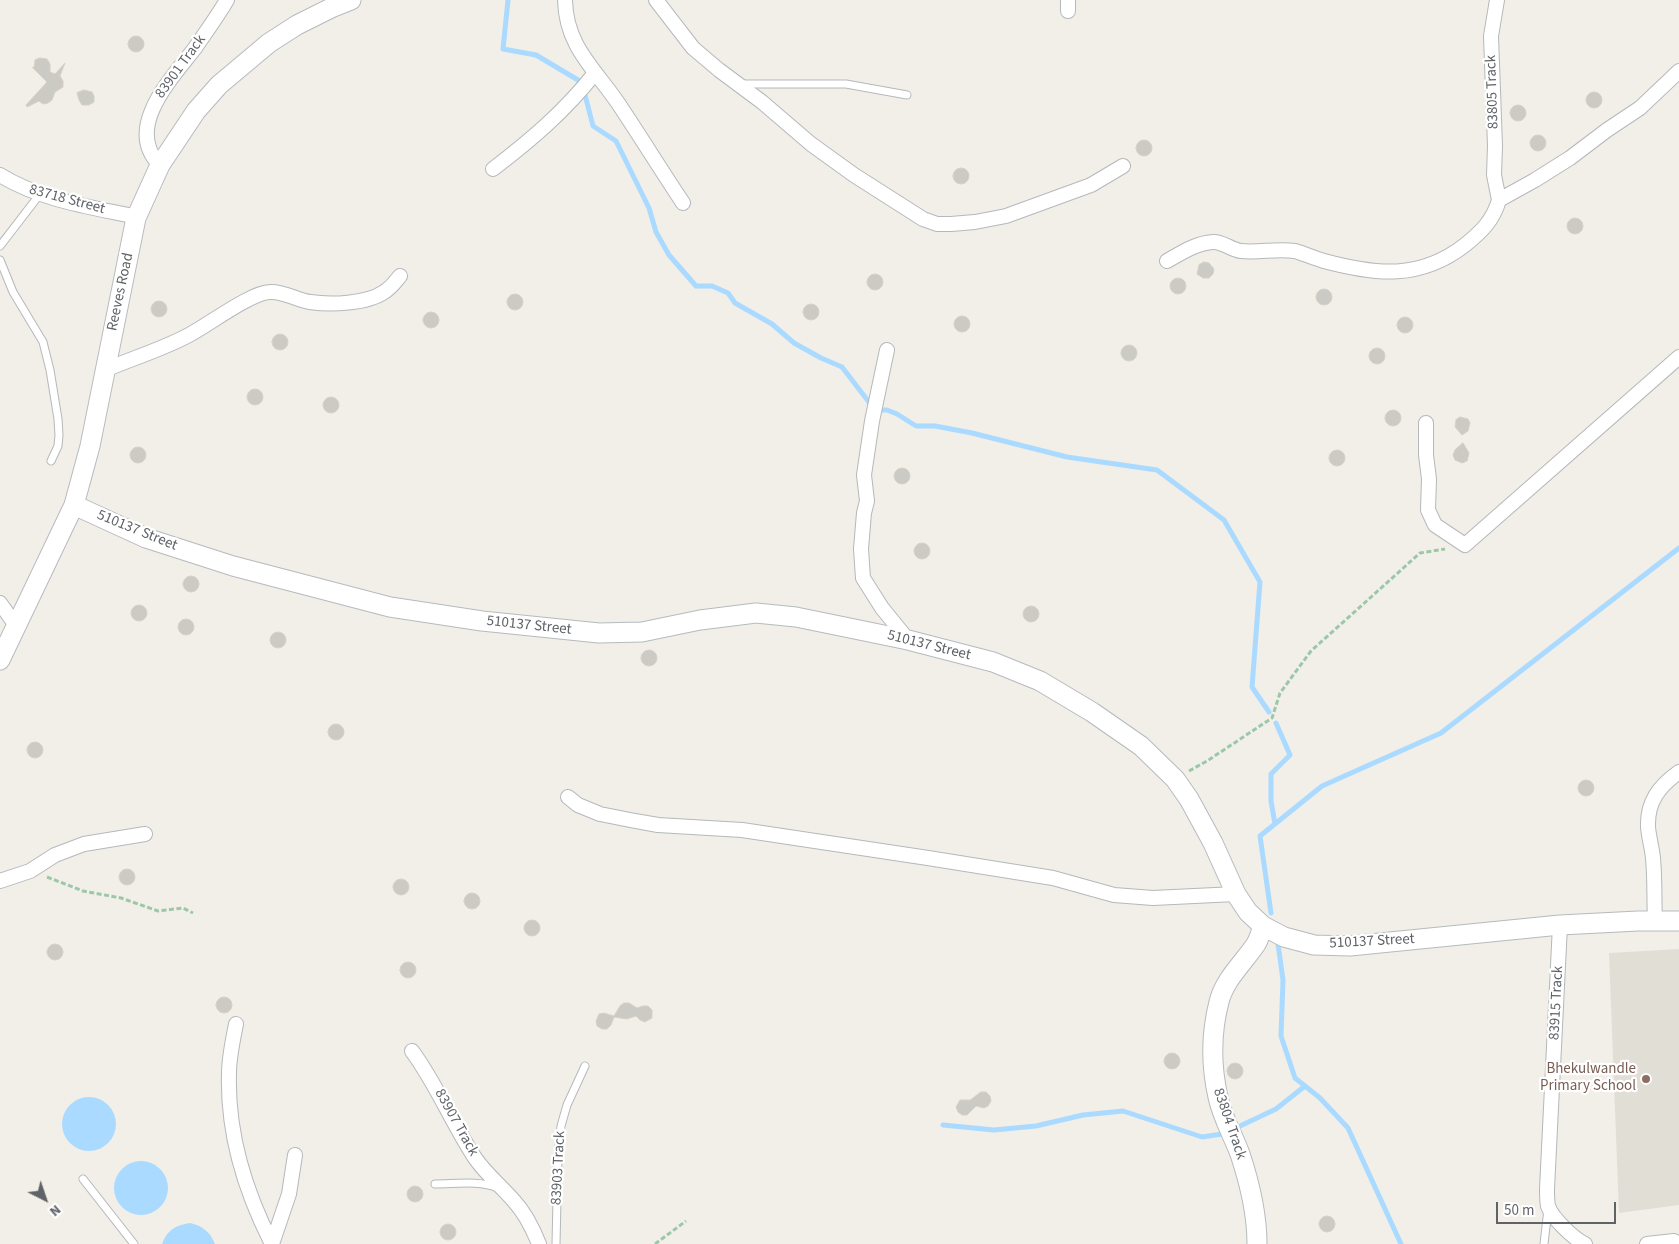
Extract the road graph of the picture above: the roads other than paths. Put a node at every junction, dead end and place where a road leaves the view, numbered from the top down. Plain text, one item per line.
1 (227, 0) edge
2 (351, 0) edge
3 (565, 0) edge
4 (656, 0) edge
5 (1497, 0) edge
6 (1679, 71) edge
7 (595, 73) junction
8 (739, 84) junction
9 (907, 95) dead end
10 (160, 164) junction
11 (1123, 166) dead end
12 (493, 169) dead end
13 (0, 176) edge
14 (40, 194) junction
15 (1499, 200) junction
16 (683, 203) dead end
17 (137, 217) junction
18 (0, 246) edge
19 (0, 260) edge
20 (1167, 261) dead end
21 (400, 276) dead end
22 (887, 350) dead end
23 (1679, 357) edge
24 (105, 370) junction
25 (1426, 423) dead end
26 (51, 461) dead end
27 (74, 505) junction
28 (0, 604) edge
29 (17, 627) junction
30 (908, 640) junction
31 (0, 660) edge
32 (1679, 772) edge
33 (568, 798) dead end
34 (145, 834) dead end
35 (0, 882) edge
36 (1236, 894) junction
37 (1655, 921) junction
38 (1679, 921) edge
39 (1560, 925) junction
40 (1263, 926) junction
41 (236, 1024) dead end
42 (412, 1051) dead end
43 (585, 1066) dead end
44 (295, 1156) dead end
45 (83, 1179) dead end
46 (435, 1184) dead end
47 (504, 1192) junction
48 (1548, 1206) junction
49 (1675, 1242) edge
50 (134, 1244) edge
51 (272, 1244) edge
52 (539, 1244) edge
53 (556, 1244) edge
54 (1257, 1244) edge
55 (1544, 1244) edge
56 (1586, 1244) edge
57 (1647, 1244) edge

1 - 10 street, 83901 Track
2 - 10 street, Reeves Road
3 - 7 street
4 - 8 street
5 - 15 street, 83805 Track
6 - 15 street
7 - 12 street
7 - 16 street
8 - 9 lane
8 - 11 street
10 - 17 street, Reeves Road
13 - 14 street, 83718 Street
14 - 17 street, 83718 Street
14 - 18 lane
15 - 20 street
17 - 24 street, Reeves Road
19 - 26 lane
21 - 24 street
22 - 30 street
23 - 25 street
24 - 27 street, Reeves Road
27 - 29 street, Reeves Road
27 - 30 street, 510137 Street
28 - 29 street
29 - 31 street, Reeves Road
30 - 36 street, 510137 Street
32 - 37 street
33 - 36 street
34 - 35 street
36 - 40 street, 510137 Street
37 - 38 street, 510137 Street
37 - 39 street, 510137 Street
39 - 40 street, 510137 Street
39 - 48 street, 83915 Track
40 - 54 street, 83804 Track
41 - 51 street
42 - 47 street, 83907 Track
43 - 53 lane, 83903 Track
44 - 51 street
45 - 50 lane
46 - 47 lane
47 - 52 street, 83907 Track
48 - 55 lane
48 - 56 street
49 - 57 street

